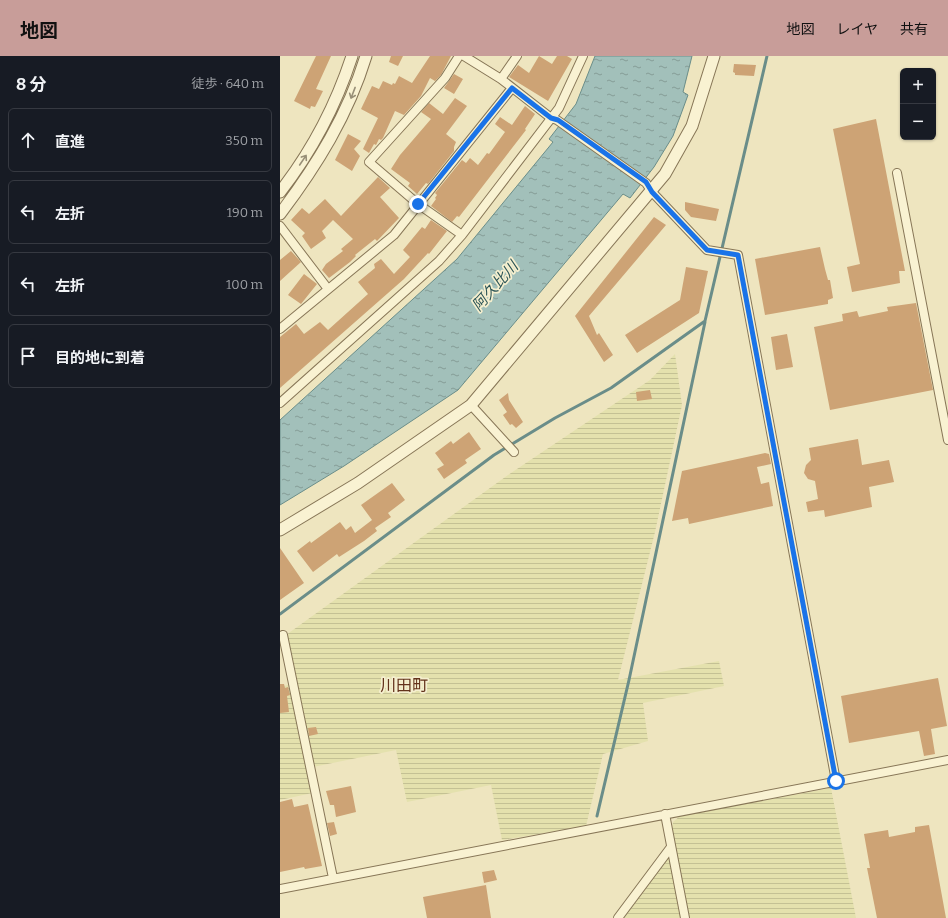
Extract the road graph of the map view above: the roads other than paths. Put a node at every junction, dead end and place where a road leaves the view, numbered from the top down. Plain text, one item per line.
1 (352, 56) edge
2 (366, 56) edge
3 (459, 56) edge
4 (464, 56) edge
5 (517, 56) edge
6 (583, 56) edge
7 (714, 56) edge
8 (501, 79) junction
9 (512, 88) junction
10 (554, 119) junction
11 (897, 174) dead end
12 (280, 192) edge
13 (652, 192) junction
14 (418, 204) junction
15 (280, 214) edge
16 (280, 226) edge
17 (462, 235) junction
18 (328, 289) junction
19 (280, 329) edge
20 (280, 403) edge
21 (471, 405) junction
22 (948, 440) edge
23 (514, 452) dead end
24 (280, 530) edge
25 (283, 635) dead end
26 (948, 760) edge
27 (836, 781) junction
28 (665, 814) junction
29 (671, 847) junction
30 (332, 878) junction
31 (280, 889) edge
32 (618, 918) edge
33 (685, 918) edge

12 -> 1 street
2 -> 15 street
3 - 14 street
4 - 8 street
5 - 8 street
6 - 10 street
7 - 13 street
8 - 9 street
9 - 10 street
9 - 14 street
10 - 13 street
10 - 17 street
11 - 22 street
13 - 21 street
13 - 27 street
14 - 17 street
14 - 18 street
16 - 18 street
17 - 20 street
18 - 19 street
21 - 23 street
21 - 24 street
25 - 30 street
26 - 27 street
27 - 28 street
28 - 29 street
28 - 30 street
29 - 32 street
29 - 33 street
30 - 31 street

